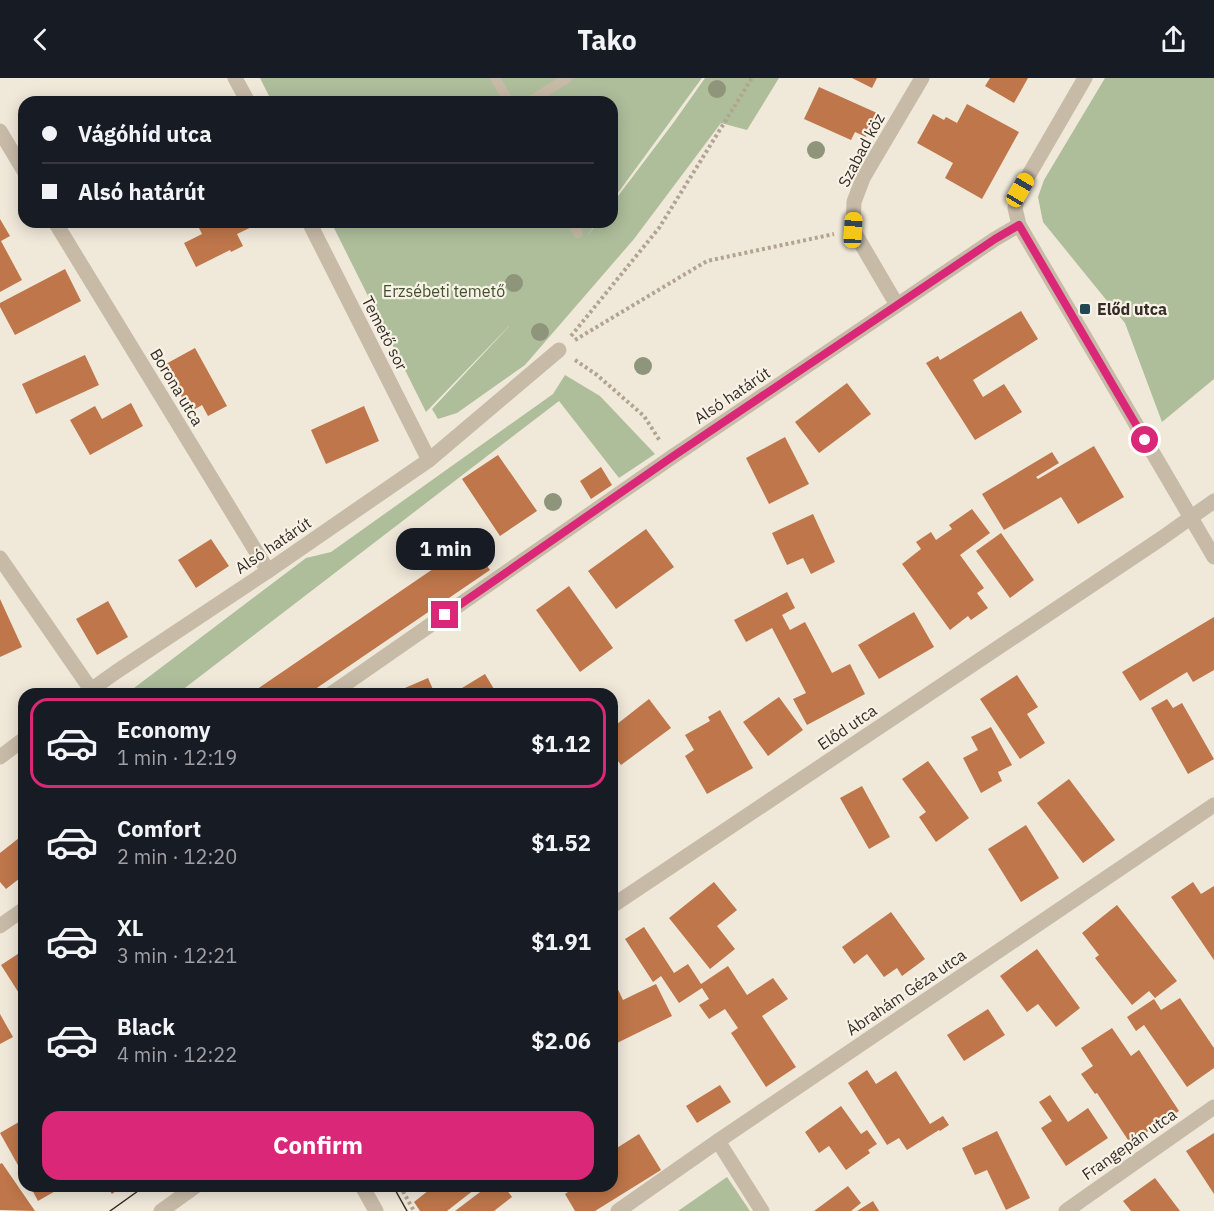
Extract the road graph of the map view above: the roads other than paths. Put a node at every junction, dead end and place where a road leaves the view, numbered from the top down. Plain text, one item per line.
1 (236, 78) edge
2 (495, 78) edge
3 (567, 78) edge
4 (922, 78) edge
5 (1085, 78) edge
6 (245, 96) edge
7 (506, 96) edge
8 (538, 96) edge
9 (0, 131) edge
10 (18, 161) edge
11 (1019, 225) junction
12 (59, 228) edge
13 (312, 228) edge
14 (575, 228) edge
15 (578, 233) dead end
16 (897, 305) junction
17 (559, 350) road end
18 (429, 460) junction
19 (1214, 501) edge
20 (1191, 518) junction
21 (1214, 557) edge
22 (0, 558) edge
23 (268, 571) junction
24 (87, 688) edge
25 (97, 688) edge
26 (340, 688) edge
27 (18, 744) edge
28 (0, 757) edge
29 (1214, 805) edge
30 (618, 902) edge
31 (18, 913) edge
32 (0, 926) edge
33 (1214, 1107) edge
34 (718, 1141) junction
35 (188, 1192) edge
36 (365, 1192) edge
37 (161, 1211) edge
38 (376, 1211) edge
39 (618, 1211) edge
40 (762, 1211) edge
41 (1065, 1211) edge

1 - 6 street
2 - 7 lane
3 - 8 lane
4 - 16 street, Szabad köz
5 - 11 street
9 - 10 street
11 - 16 street, Alsó határút
11 - 20 street
12 - 23 street, Borona utca
13 - 18 street, Temető sor
14 - 15 lane
16 - 26 street, Alsó határút
17 - 18 street, Alsó határút
18 - 23 street, Alsó határút
19 - 20 street, Előd utca
20 - 21 street
20 - 30 street, Előd utca
22 - 24 street
23 - 25 street, Alsó határút
27 - 28 street
29 - 34 street, Ábrahám Géza utca
31 - 32 street
33 - 41 street, Frangepán utca
34 - 39 street, Ábrahám Géza utca
34 - 40 street
35 - 37 street
36 - 38 street

